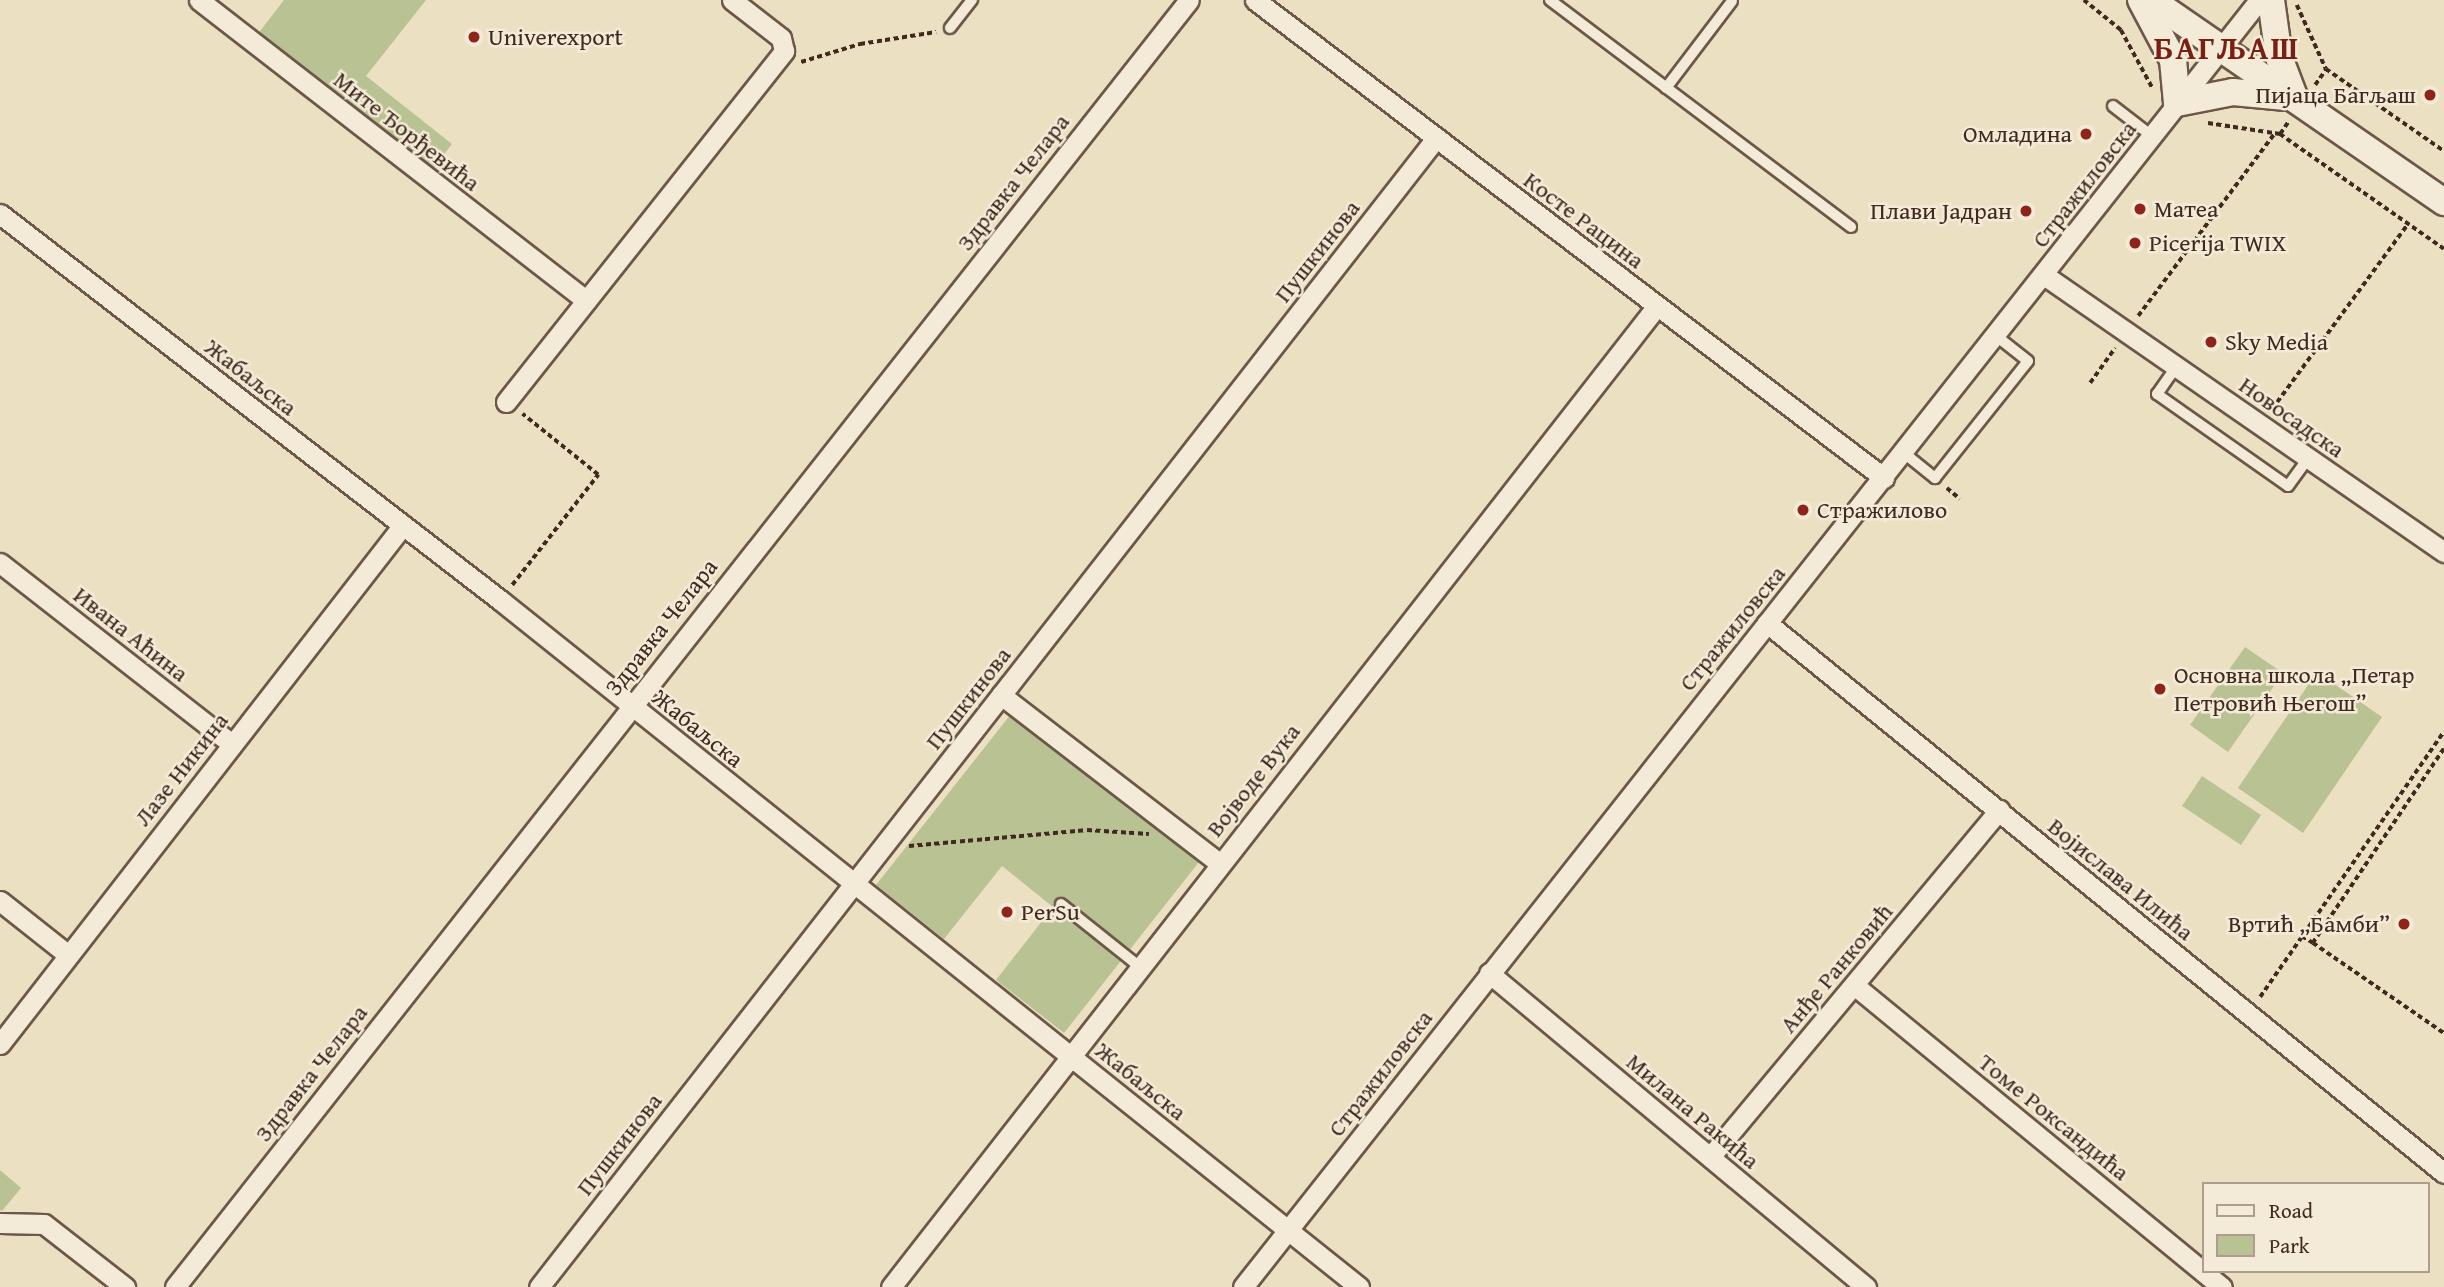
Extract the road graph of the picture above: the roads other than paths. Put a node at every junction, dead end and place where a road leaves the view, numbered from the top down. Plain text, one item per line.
1 (199, 0) edge
2 (732, 0) edge
3 (972, 0) edge
4 (1189, 0) edge
5 (1255, 0) edge
6 (1550, 0) edge
7 (2141, 0) edge
8 (2151, 0) edge
9 (2259, 0) edge
10 (2271, 0) edge
11 (1732, 1) edge
12 (950, 28) road end
13 (2221, 48) junction
14 (1666, 88) junction
15 (2295, 99) junction
16 (2176, 105) junction
17 (2113, 106) dead end
18 (2152, 136) junction
19 (1436, 138) junction
20 (2444, 202) edge
21 (0, 214) edge
22 (1852, 227) dead end
23 (2044, 275) junction
24 (586, 300) junction
25 (1657, 306) junction
26 (1995, 335) junction
27 (2176, 367) junction
28 (506, 402) road end
29 (1904, 453) junction
30 (2308, 458) junction
31 (1884, 478) junction
32 (403, 525) junction
33 (2444, 552) edge
34 (0, 563) edge
35 (1767, 623) junction
36 (1001, 695) junction
37 (631, 705) junction
38 (232, 744) junction
39 (1999, 810) junction
40 (1219, 863) junction
41 (854, 884) junction
42 (0, 901) edge
43 (1061, 904) dead end
44 (67, 954) junction
45 (1140, 967) junction
46 (1489, 973) junction
47 (1854, 985) junction
48 (0, 1044) edge
49 (1071, 1057) junction
50 (1710, 1157) junction
51 (2444, 1174) edge
52 (0, 1223) edge
53 (1288, 1230) junction
54 (2202, 1271) edge
55 (2205, 1273) edge
56 (125, 1287) edge
57 (175, 1287) edge
58 (539, 1287) edge
59 (891, 1287) edge
60 (1243, 1287) edge
61 (1359, 1287) edge
62 (1866, 1287) edge
63 (2222, 1287) edge

1 - 24 street, Мите Ђорђевића
2 - 24 street
3 - 12 lane
4 - 37 street, Здравка Челара
5 - 19 street, Косте Рацина
6 - 14 lane
7 - 16 main road
8 - 13 main road
9 - 13 street, Стражиловска
10 - 15 main road
11 - 14 lane
13 - 15 main road
13 - 16 street, Стражиловска
14 - 22 lane
15 - 16 main road
15 - 20 main road
16 - 18 street, Стражиловска
17 - 18 lane
18 - 23 street, Стражиловска
19 - 25 street, Косте Рацина
19 - 36 street, Пушкинова
21 - 32 street, Жабаљска
23 - 26 street, Стражиловска
23 - 27 street, Новосадска
24 - 28 street
25 - 31 street, Косте Рацина
25 - 40 street, Војводе Вука
26 - 29 street, Стражиловска
26 - 29 lane
27 - 30 street, Новосадска
27 - 30 lane
29 - 31 street, Стражиловска
30 - 33 street, Новосадска
31 - 35 street, Стражиловска
32 - 37 street, Жабаљска
32 - 38 street, Лазе Никина
34 - 38 street, Ивана Аћина
35 - 39 street, Војислава Илића
35 - 46 street, Стражиловска
36 - 40 street
36 - 41 street, Пушкинова
37 - 41 street, Жабаљска
37 - 57 street, Здравка Челара
38 - 44 street, Лазе Никина
39 - 47 street, Анђе Ранковић
39 - 51 street, Војислава Илића
40 - 45 street, Војводе Вука
41 - 49 street, Жабаљска
41 - 58 street, Пушкинова
42 - 44 street
43 - 45 lane
44 - 48 street, Лазе Никина
45 - 49 street, Војводе Вука
46 - 50 street, Милана Ракића
46 - 53 street, Стражиловска
47 - 50 street, Анђе Ранковић
47 - 54 street, Томе Роксандића
49 - 53 street, Жабаљска
49 - 59 street, Војводе Вука
50 - 62 street, Милана Ракића
52 - 56 street
53 - 60 street, Стражиловска
53 - 61 street, Жабаљска
55 - 63 street, Томе Роксандића

